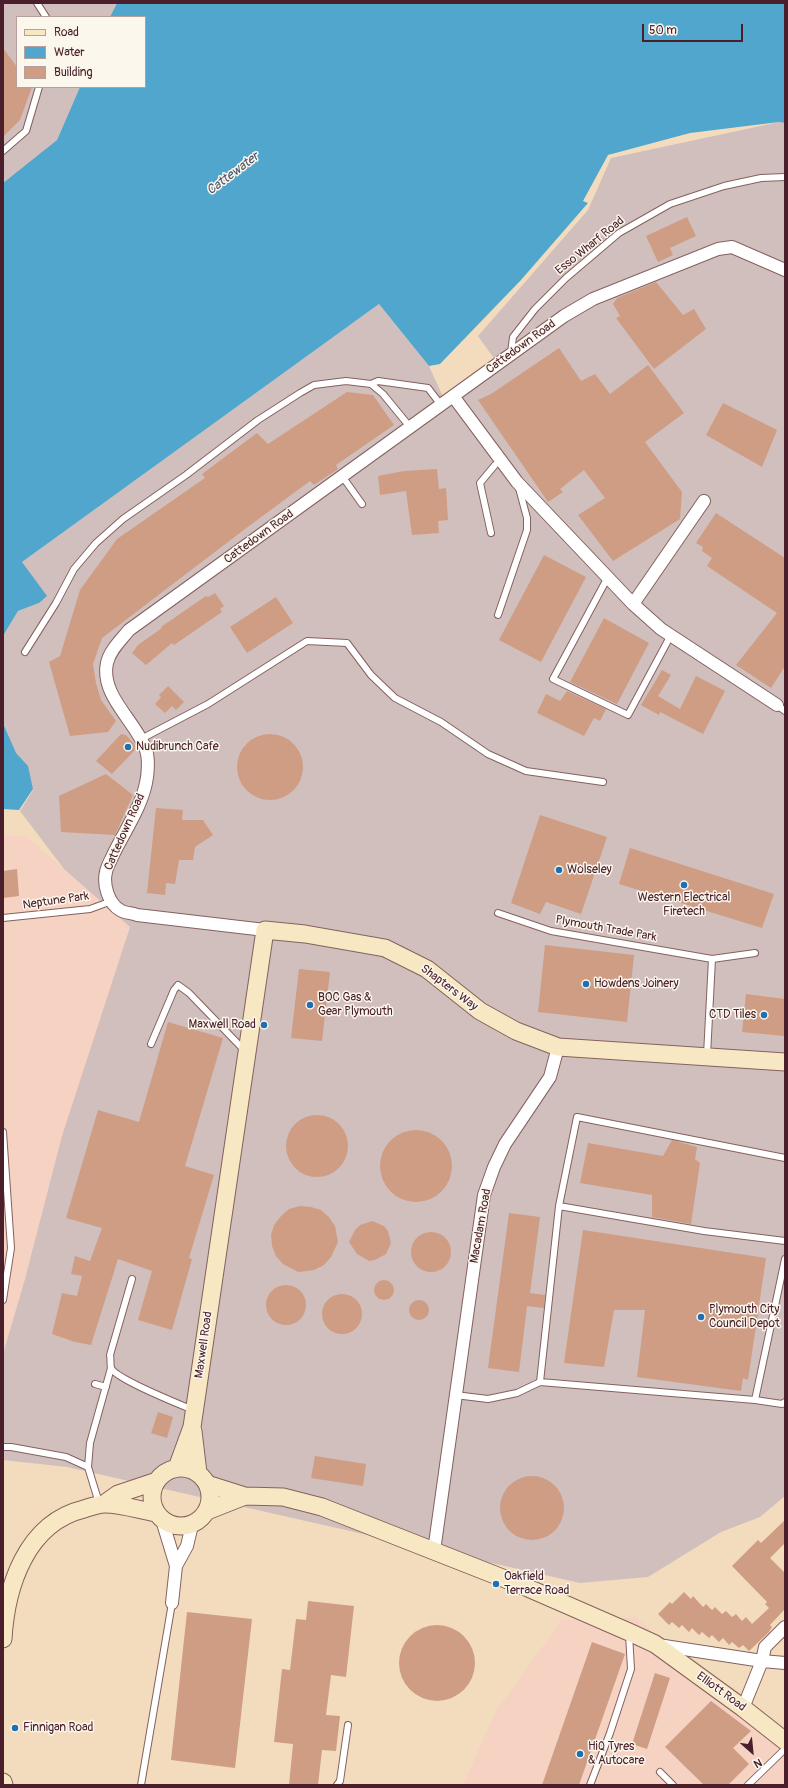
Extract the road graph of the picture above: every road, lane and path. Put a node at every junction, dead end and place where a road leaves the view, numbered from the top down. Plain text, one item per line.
1 (37, 3) edge
2 (45, 16) edge
3 (39, 88) edge
4 (3, 151) edge
5 (785, 177) edge
6 (785, 270) edge
7 (510, 355) junction
8 (371, 384) junction
9 (453, 396) junction
10 (441, 405) junction
11 (410, 427) junction
12 (501, 460) junction
13 (342, 476) junction
14 (517, 482) junction
15 (704, 501) dead end
16 (362, 504) dead end
17 (491, 533) dead end
18 (608, 577) junction
19 (633, 604) junction
20 (498, 615) dead end
21 (671, 635) junction
22 (25, 652) dead end
23 (781, 708) edge
24 (141, 739) junction
25 (602, 782) dead end
26 (112, 901) junction
27 (498, 913) dead end
28 (3, 918) edge
29 (265, 930) junction
30 (755, 953) dead end
31 (712, 959) junction
32 (151, 1044) dead end
33 (558, 1047) junction
34 (247, 1054) junction
35 (707, 1055) junction
36 (785, 1062) edge
37 (3, 1132) edge
38 (785, 1158) edge
39 (559, 1206) junction
40 (785, 1241) edge
41 (785, 1259) edge
42 (5, 1278) edge
43 (132, 1279) dead end
44 (3, 1300) edge
45 (111, 1368) junction
46 (540, 1382) junction
47 (95, 1384) dead end
48 (106, 1387) junction
49 (455, 1395) junction
50 (755, 1400) junction
51 (785, 1402) edge
52 (195, 1410) junction
53 (192, 1427) junction
54 (3, 1447) edge
55 (88, 1467) junction
56 (177, 1468) junction
57 (202, 1479) junction
58 (157, 1481) junction
59 (245, 1496) junction
60 (102, 1504) junction
61 (207, 1511) junction
62 (159, 1516) junction
63 (192, 1525) junction
64 (434, 1551) junction
65 (176, 1566) junction
66 (172, 1603) joint
67 (785, 1627) edge
68 (629, 1632) junction
69 (3, 1640) edge
70 (655, 1644) junction
71 (762, 1661) junction
72 (785, 1663) edge
73 (743, 1708) junction
74 (348, 1725) dead end
75 (785, 1741) edge
76 (785, 1749) edge
77 (660, 1772) dead end
78 (3, 1782) edge
79 (4, 1785) edge
80 (141, 1785) edge
81 (337, 1785) edge
82 (590, 1785) edge
83 (673, 1785) edge
84 (748, 1785) edge

1 - 2 lane
3 - 4 lane
5 - 7 lane, Esso Wharf Road
6 - 7 street, Cattedown Road
7 - 9 street, Cattedown Road
8 - 10 lane
8 - 11 lane
8 - 22 lane
9 - 10 street, Cattedown Road
9 - 12 street
10 - 11 street, Cattedown Road
11 - 13 street, Cattedown Road
12 - 14 street
12 - 17 lane
13 - 16 lane
13 - 24 street, Cattedown Road
14 - 18 street
14 - 20 lane
15 - 19 street
18 - 19 street
18 - 21 lane
19 - 21 street
21 - 23 street
24 - 25 lane
24 - 26 street, Cattedown Road
26 - 28 lane, Neptune Park
26 - 29 street
27 - 31 lane, Plymouth Trade Park
29 - 33 street, Shapters Way
29 - 34 street, Maxwell Road
30 - 31 lane, Plymouth Trade Park
31 - 35 lane
32 - 34 lane
33 - 35 street
33 - 49 street, Macadam Road
34 - 52 street, Maxwell Road
35 - 36 street
37 - 42 lane
38 - 39 lane
39 - 40 lane
39 - 46 lane
41 - 50 lane
42 - 44 lane
43 - 45 lane
45 - 48 lane
45 - 52 lane
46 - 49 lane
46 - 50 lane
47 - 48 lane
48 - 55 lane
49 - 64 street, Macadam Road
50 - 51 lane
52 - 53 street, Maxwell Road
53 - 56 street, Maxwell Road
53 - 57 street, Maxwell Road
54 - 55 lane
55 - 60 lane
56 - 57 street
56 - 58 street
57 - 59 street
57 - 61 street
58 - 60 street
58 - 62 street
59 - 61 street
59 - 64 street
60 - 62 street
60 - 69 street
61 - 63 street
62 - 63 street
62 - 65 street
63 - 65 street
64 - 68 street
65 - 66 street
66 - 80 lane
67 - 71 street
68 - 70 street
68 - 82 lane
70 - 71 street
70 - 73 street, Elliott Road
71 - 72 street
71 - 73 street
73 - 75 street, Elliott Road
74 - 81 lane
76 - 84 lane
77 - 83 lane
78 - 79 street

